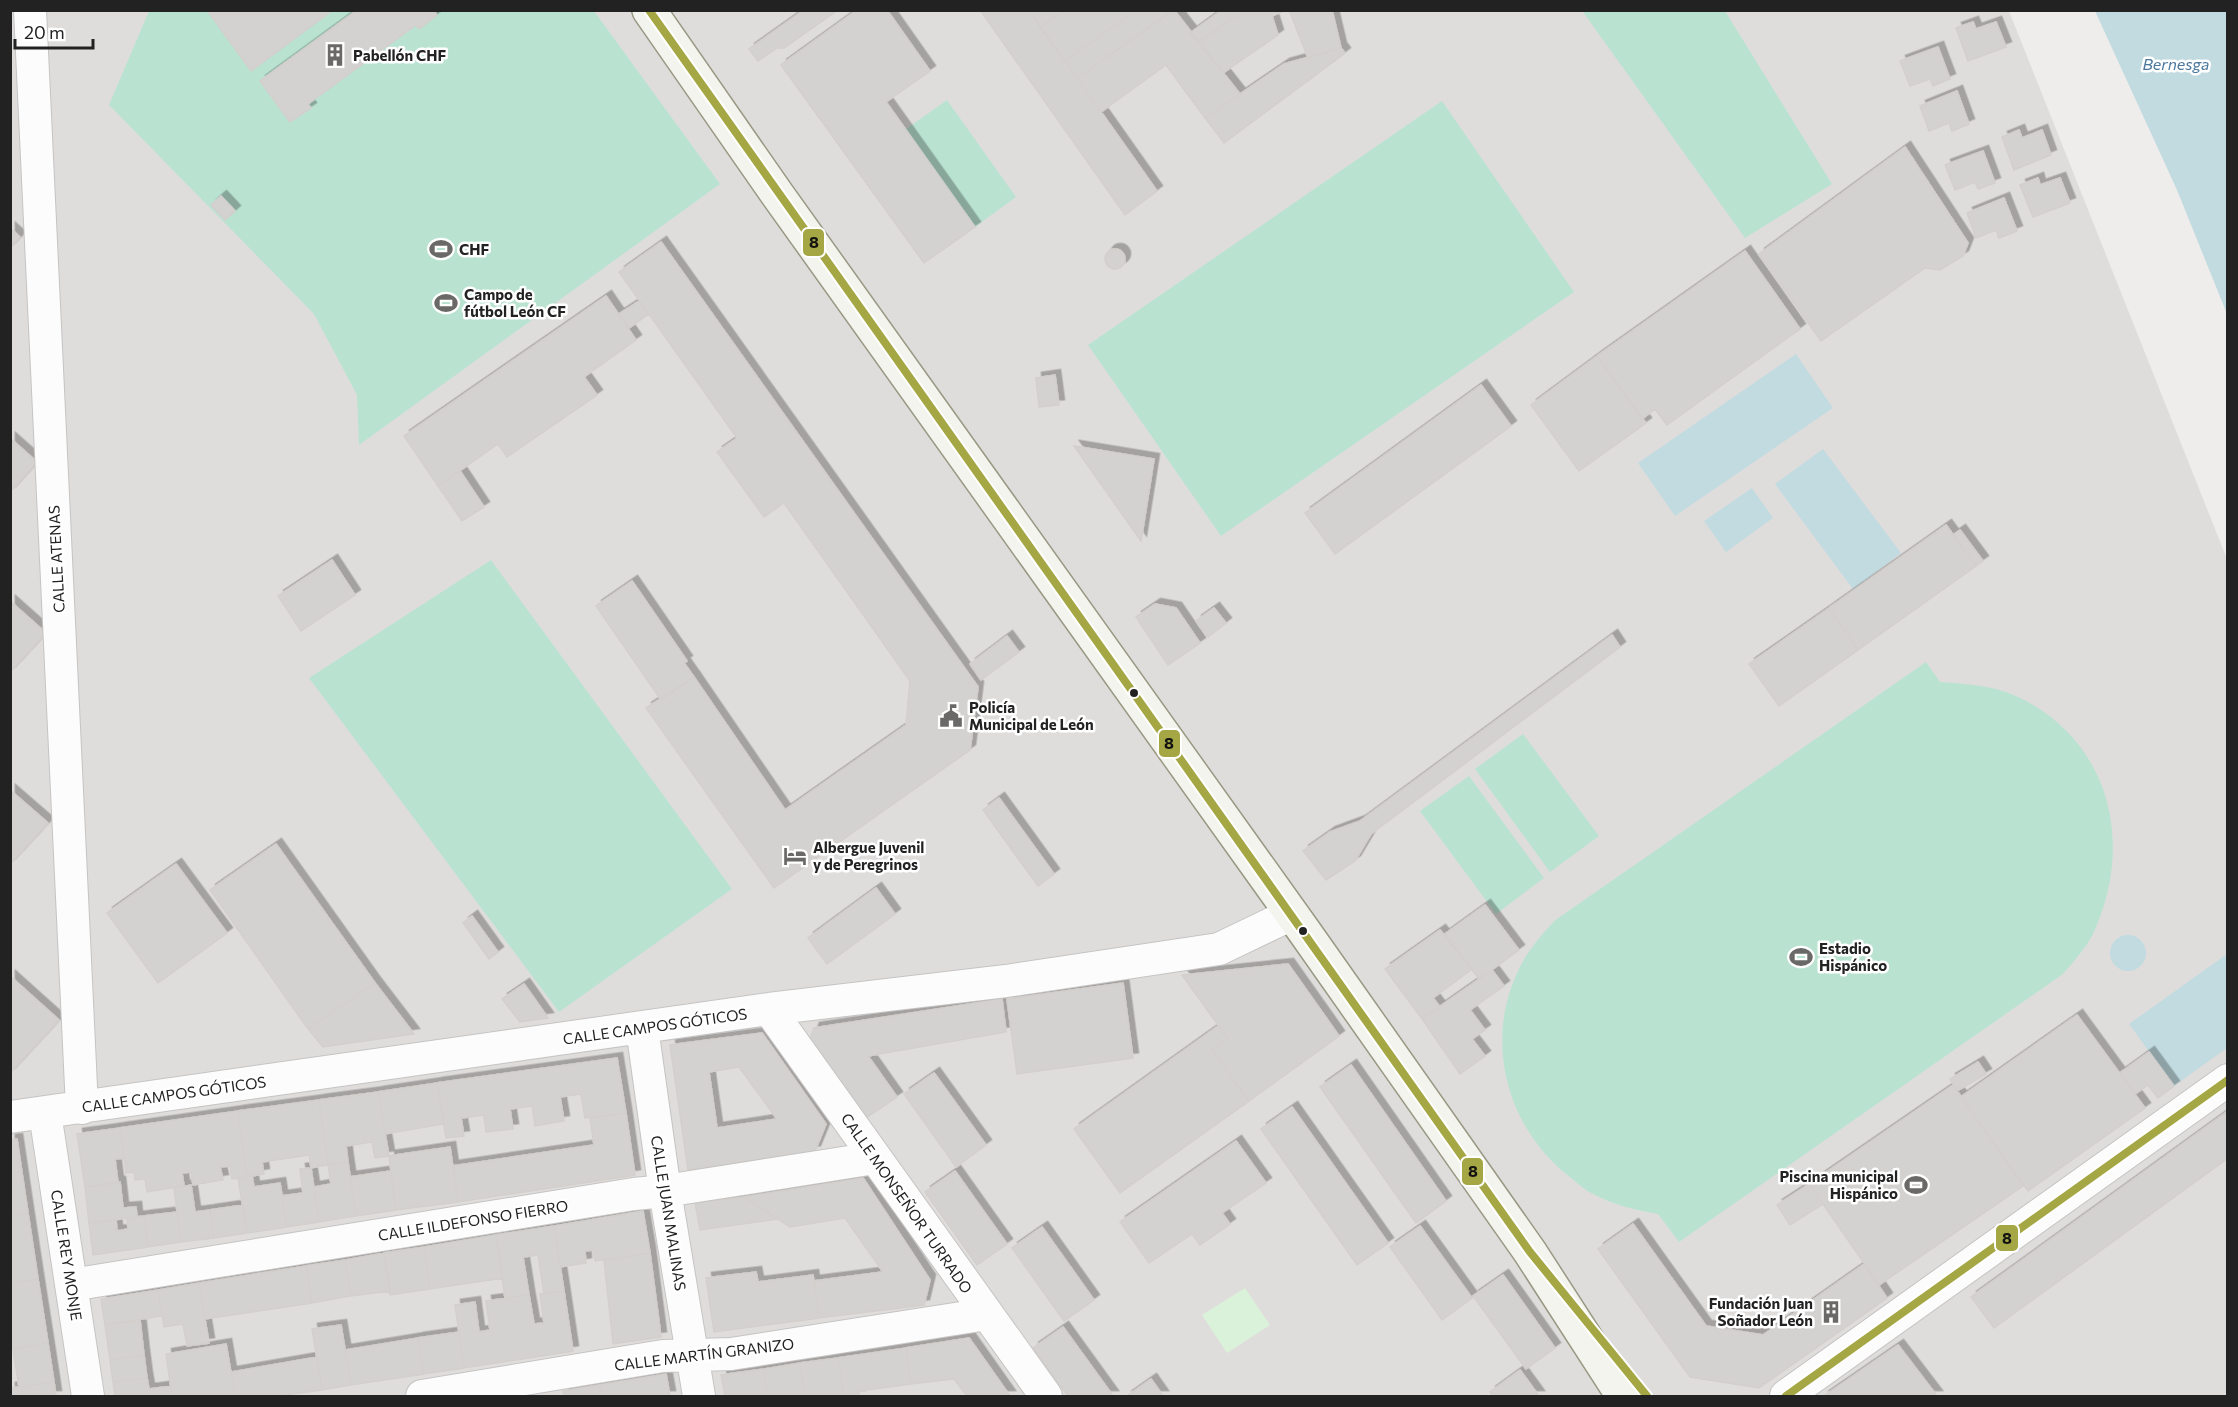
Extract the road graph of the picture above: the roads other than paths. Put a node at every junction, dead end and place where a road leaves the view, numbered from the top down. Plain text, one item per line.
1 (30, 10) edge
2 (649, 10) edge
3 (1292, 914) junction
4 (769, 1009) junction
5 (642, 1028) junction
6 (2228, 1080) edge
7 (82, 1108) junction
8 (45, 1113) junction
9 (10, 1118) edge
10 (875, 1158) junction
11 (664, 1191) junction
12 (1530, 1252) junction
13 (71, 1285) junction
14 (987, 1314) junction
15 (1578, 1329) junction
16 (693, 1357) junction
17 (88, 1396) edge
18 (422, 1396) edge
19 (699, 1396) edge
20 (1046, 1396) edge
21 (1623, 1396) edge
22 (1631, 1396) edge
23 (1647, 1396) edge
24 (1786, 1396) edge

1 - 7 street, CALLE ATENAS
2 - 3 street
3 - 4 street, CALLE CAMPOS GÓTICOS
3 - 12 street
4 - 5 street, CALLE CAMPOS GÓTICOS
4 - 10 street, CALLE MONSEÑOR TURRADO
5 - 7 street, CALLE CAMPOS GÓTICOS
5 - 11 street, CALLE JUAN MALINAS
6 - 24 street
7 - 8 street, CALLE CAMPOS GÓTICOS
8 - 9 street, CALLE CAMPOS GÓTICOS
8 - 13 street, CALLE REY MONJE
10 - 11 street, CALLE ILDEFONSO FIERRO
10 - 14 street, CALLE MONSEÑOR TURRADO
11 - 13 street, CALLE ILDEFONSO FIERRO
11 - 16 street, CALLE JUAN MALINAS
12 - 15 street
12 - 23 street
13 - 17 street, CALLE REY MONJE
14 - 16 street, CALLE MARTÍN GRANIZO
14 - 20 street, CALLE MONSEÑOR TURRADO
15 - 21 street
15 - 22 street
16 - 18 street, CALLE MARTÍN GRANIZO
16 - 19 street, CALLE JUAN MALINAS

